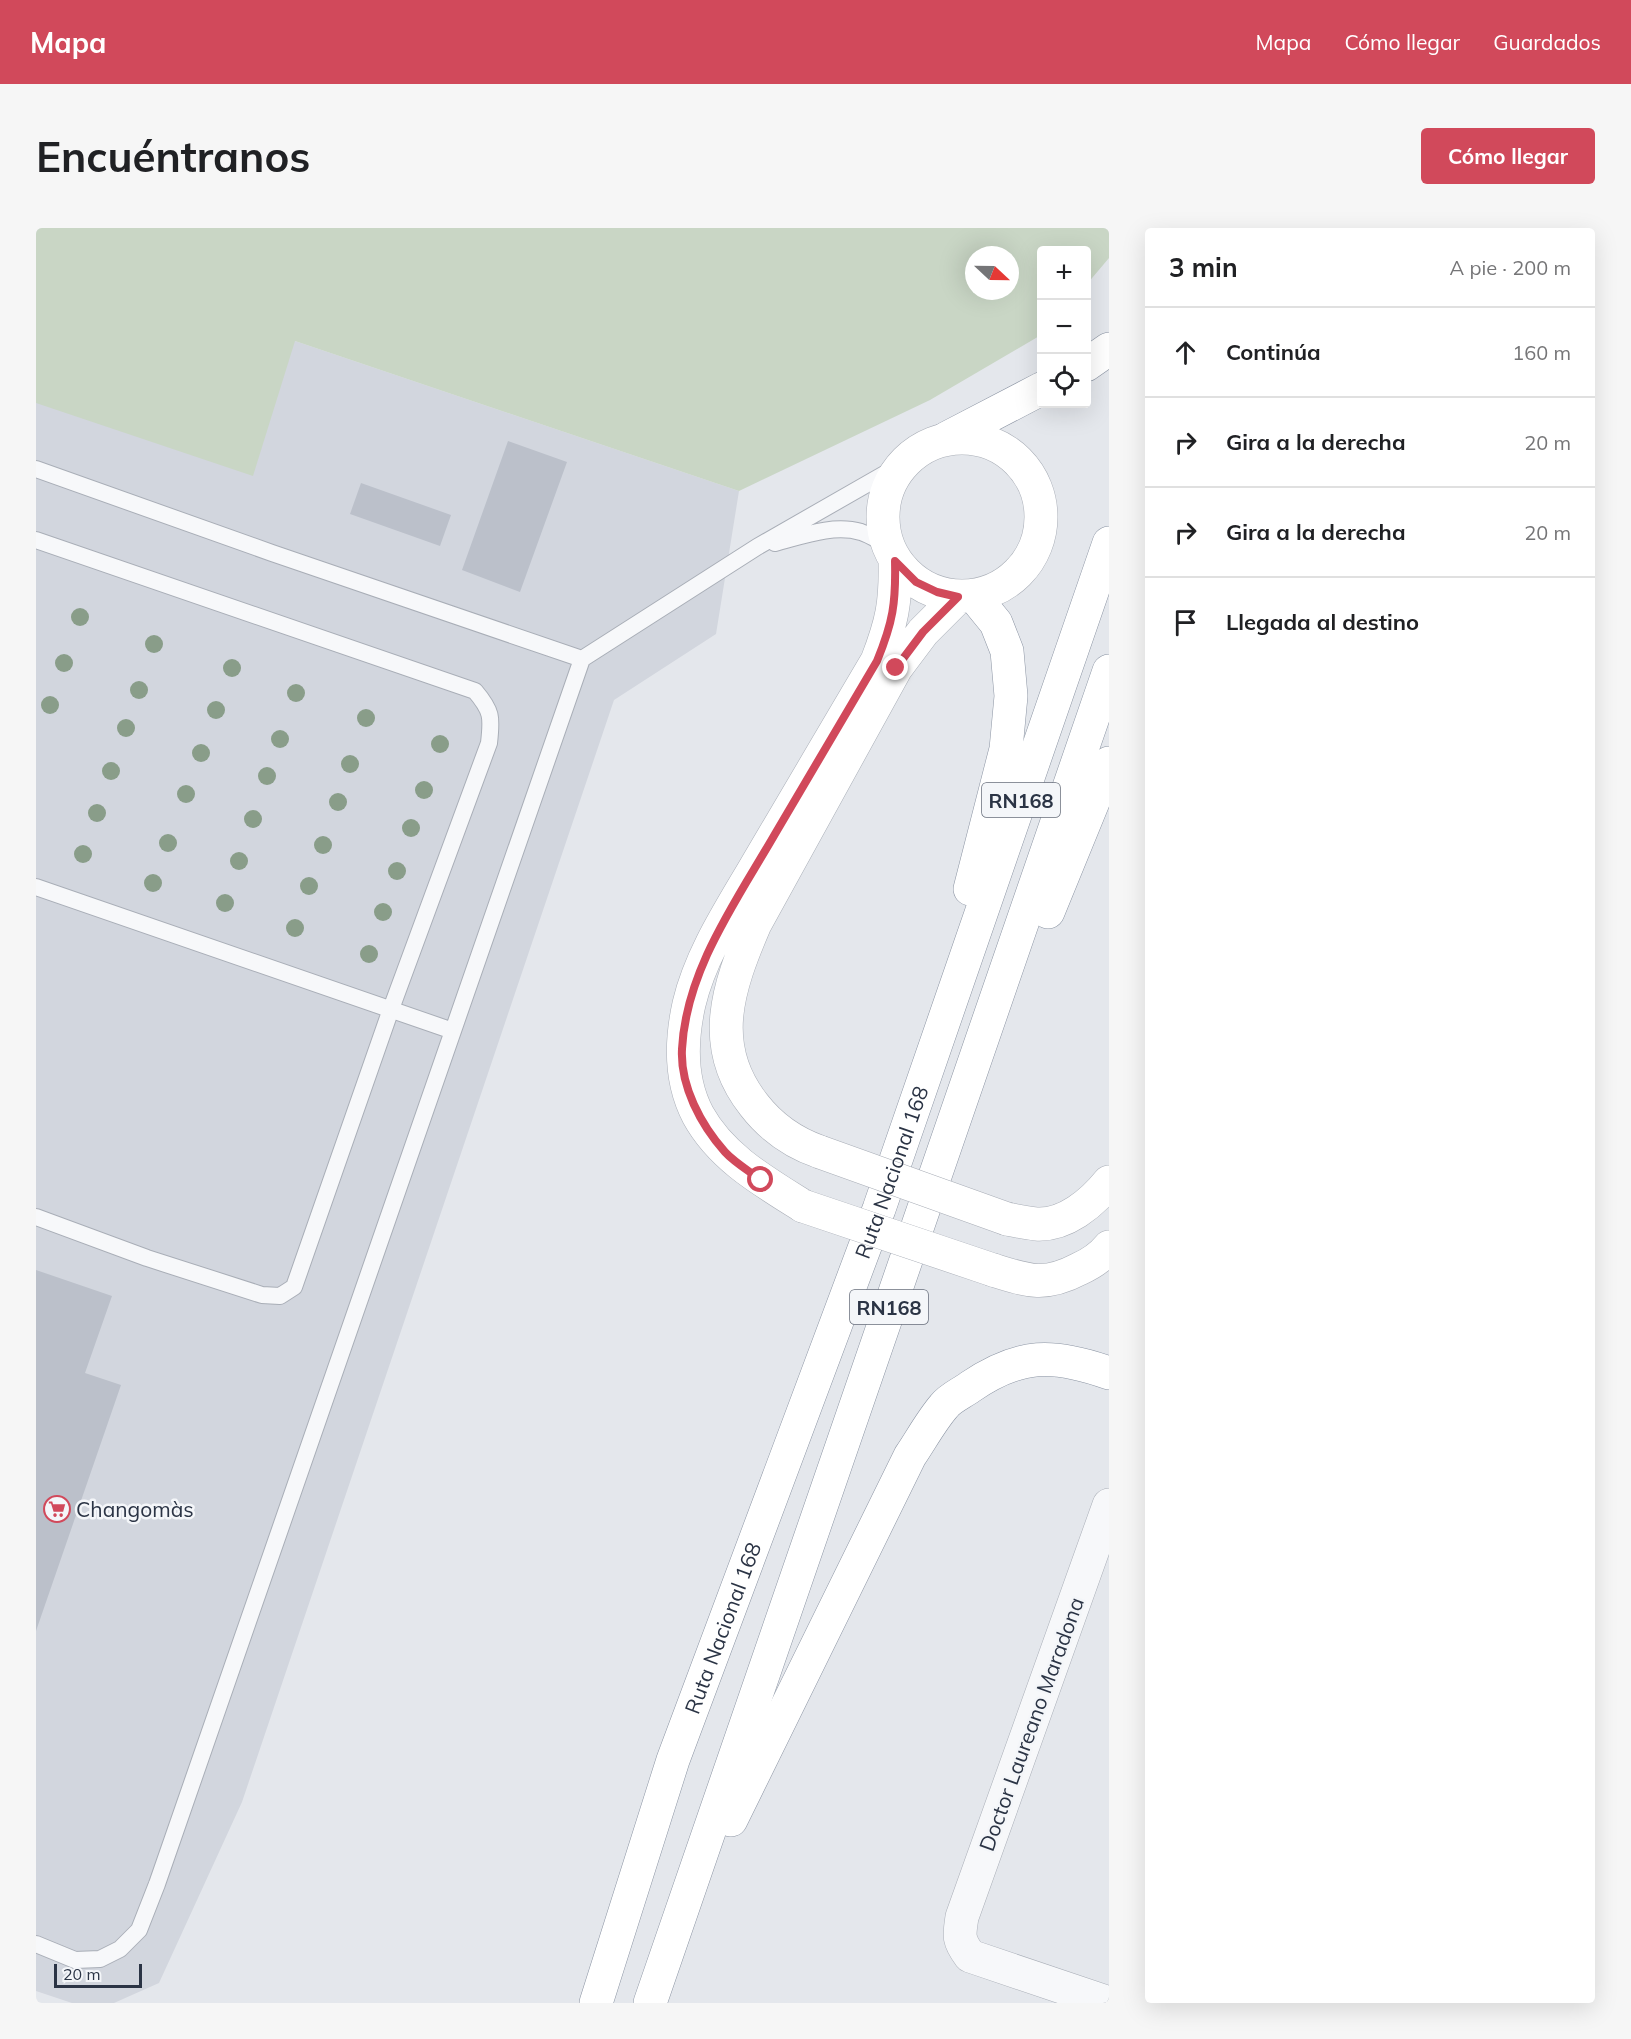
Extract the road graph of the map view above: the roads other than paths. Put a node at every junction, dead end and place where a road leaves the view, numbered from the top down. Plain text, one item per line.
1 (1109, 350) edge
2 (1091, 362) edge
3 (1037, 391) edge
4 (947, 438) junction
5 (902, 464) junction
6 (36, 469) edge
7 (36, 540) edge
8 (1109, 543) edge
9 (756, 547) junction
10 (891, 553) junction
11 (966, 596) junction
12 (582, 659) junction
13 (1109, 671) edge
14 (1109, 763) edge
15 (36, 887) edge
16 (391, 1009) junction
17 (453, 1031) junction
18 (932, 1058) junction
19 (971, 1070) junction
20 (1109, 1182) edge
21 (36, 1217) edge
22 (1109, 1247) edge
23 (1109, 1373) edge
24 (1109, 1505) edge
25 (670, 1943) junction
26 (36, 1944) edge
27 (596, 2003) edge
28 (650, 2003) edge
29 (1109, 2003) edge

1 - 2 main road
3 - 4 main road
4 - 5 main road
4 - 11 main road
5 - 9 lane
5 - 10 main road
6 - 12 lane
7 - 16 lane
8 - 18 main road, Ruta Nacional 168 / RN168
9 - 10 lane
9 - 12 lane
10 - 11 main road
10 - 22 main road, bridge
11 - 18 main road, RN168
11 - 20 main road, bridge
12 - 17 lane
13 - 19 main road, Ruta Nacional 168 / RN168
14 - 19 main road, RN168
15 - 16 lane
16 - 17 lane
16 - 21 lane
17 - 26 lane
18 - 27 main road, Ruta Nacional 168 / RN168
19 - 25 main road, Ruta Nacional 168 / RN168
23 - 25 main road, RN168
24 - 29 street, Doctor Laureano Maradona
25 - 28 main road, Ruta Nacional 168 / RN168

